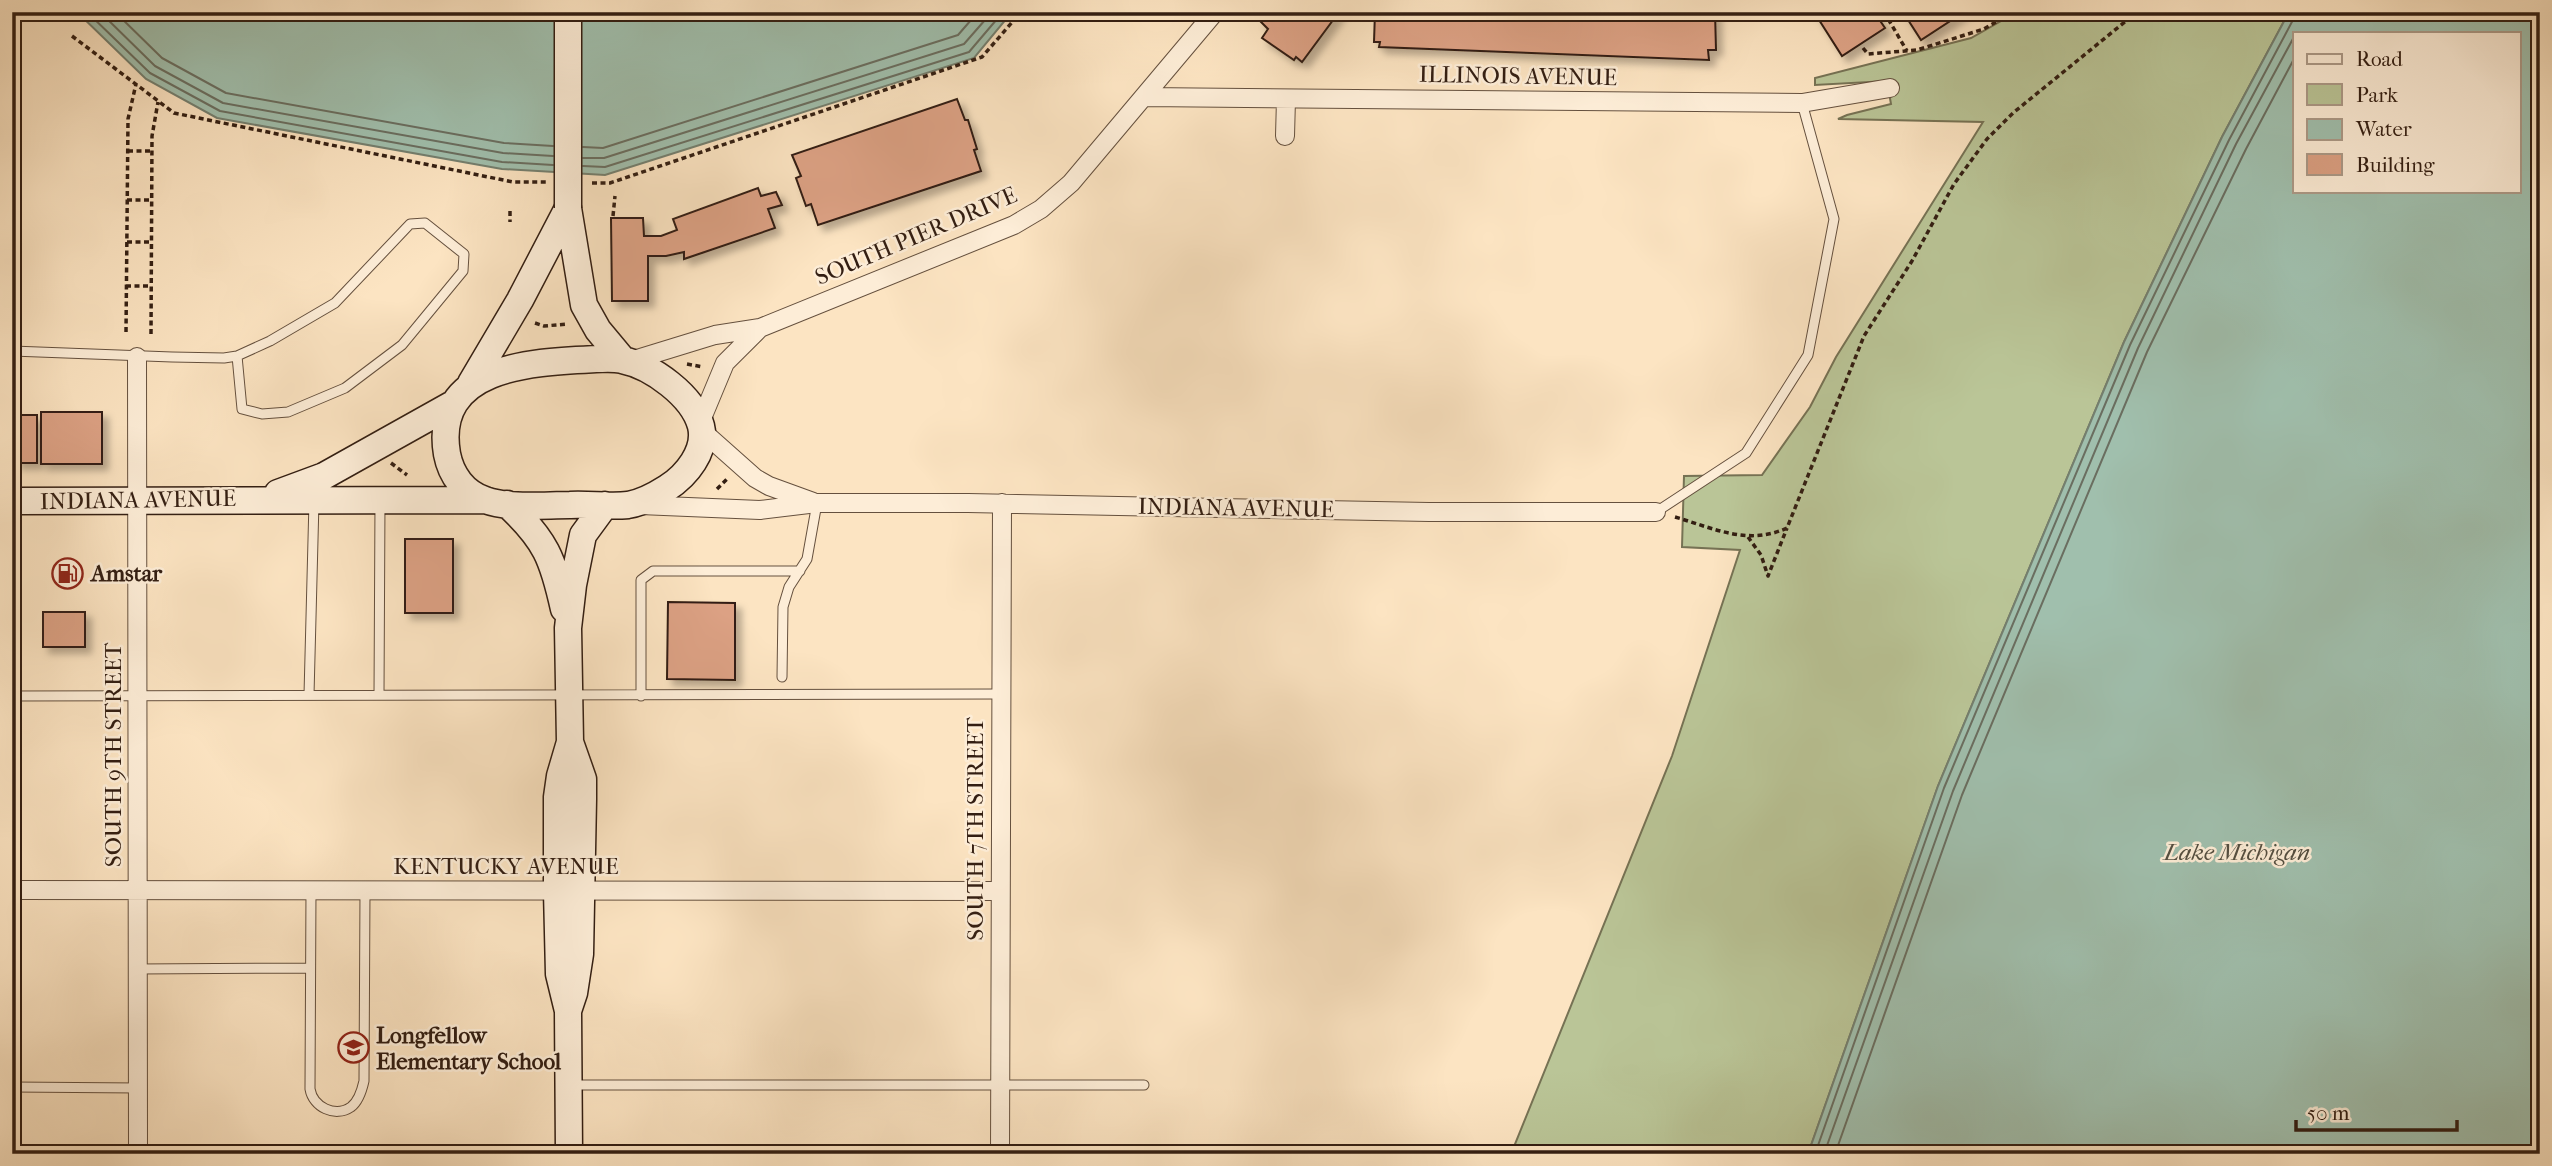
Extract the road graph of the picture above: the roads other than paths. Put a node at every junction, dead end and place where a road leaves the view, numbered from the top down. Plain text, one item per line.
1 (568, 12) edge
2 (1215, 12) edge
3 (1891, 88) dead end
4 (1144, 97) junction
5 (1286, 99) junction
6 (1802, 103) junction
7 (1285, 136) dead end
8 (568, 208) junction
9 (760, 328) junction
10 (12, 351) edge
11 (237, 356) junction
12 (137, 357) junction
13 (625, 361) junction
14 (471, 383) junction
15 (452, 404) junction
16 (701, 426) junction
17 (264, 499) junction
18 (314, 499) junction
19 (380, 500) junction
20 (12, 501) edge
21 (137, 501) junction
22 (496, 502) junction
23 (817, 503) junction
24 (1002, 503) junction
25 (617, 505) junction
26 (1656, 512) joint
27 (800, 571) junction
28 (568, 628) junction
29 (782, 677) dead end
30 (1000, 694) junction
31 (12, 695) edge
32 (137, 695) junction
33 (309, 695) junction
34 (379, 695) junction
35 (569, 696) junction
36 (642, 696) junction
37 (12, 890) edge
38 (138, 890) junction
39 (311, 890) junction
40 (365, 891) junction
41 (569, 891) junction
42 (1000, 891) junction
43 (310, 968) junction
44 (138, 969) junction
45 (569, 1085) junction
46 (1000, 1085) junction
47 (1144, 1085) dead end
48 (12, 1087) edge
49 (138, 1088) junction
50 (138, 1154) edge
51 (569, 1154) edge
52 (1000, 1154) edge

1 - 8 main road, bridge
2 - 4 street, SOUTH PIER DRIVE
3 - 6 street, ILLINOIS AVENUE
4 - 5 street, ILLINOIS AVENUE
4 - 9 street, SOUTH PIER DRIVE
5 - 6 street, ILLINOIS AVENUE
5 - 7 street
6 - 26 lane
8 - 13 main road
8 - 14 main road
9 - 13 street, SOUTH PIER DRIVE
9 - 16 street, SOUTH PIER DRIVE
10 - 12 lane
11 - 11 lane
11 - 12 lane
12 - 21 street, SOUTH 9TH STREET
13 - 14 main road
13 - 16 main road
14 - 15 main road
15 - 17 main road, INDIANA AVENUE
15 - 22 main road
16 - 23 street, INDIANA AVENUE
16 - 25 main road
17 - 18 main road, INDIANA AVENUE
17 - 21 main road, INDIANA AVENUE
18 - 19 main road, INDIANA AVENUE
18 - 33 lane
19 - 22 main road, INDIANA AVENUE
19 - 34 lane
20 - 21 main road, INDIANA AVENUE
21 - 32 street, SOUTH 9TH STREET
22 - 25 main road
22 - 28 main road
23 - 24 street, INDIANA AVENUE
23 - 25 street, INDIANA AVENUE
23 - 27 lane
24 - 26 street, INDIANA AVENUE
24 - 30 street, SOUTH 7TH STREET
25 - 28 main road
27 - 29 lane
27 - 36 lane
28 - 35 main road
30 - 36 lane
30 - 42 street, SOUTH 7TH STREET
31 - 32 lane
32 - 33 lane
32 - 38 street, SOUTH 9TH STREET
33 - 34 lane
34 - 35 lane
35 - 36 lane
35 - 41 main road
37 - 38 street, KENTUCKY AVENUE
38 - 39 street, KENTUCKY AVENUE
38 - 44 street, SOUTH 9TH STREET
39 - 40 street, KENTUCKY AVENUE
39 - 43 lane
40 - 41 street, KENTUCKY AVENUE
40 - 43 lane
41 - 42 street, KENTUCKY AVENUE
41 - 45 main road
42 - 46 street, SOUTH 7TH STREET
43 - 44 lane
44 - 49 street, SOUTH 9TH STREET
45 - 46 lane
45 - 51 main road
46 - 47 lane
46 - 52 street, SOUTH 7TH STREET
48 - 49 lane
49 - 50 street, SOUTH 9TH STREET

